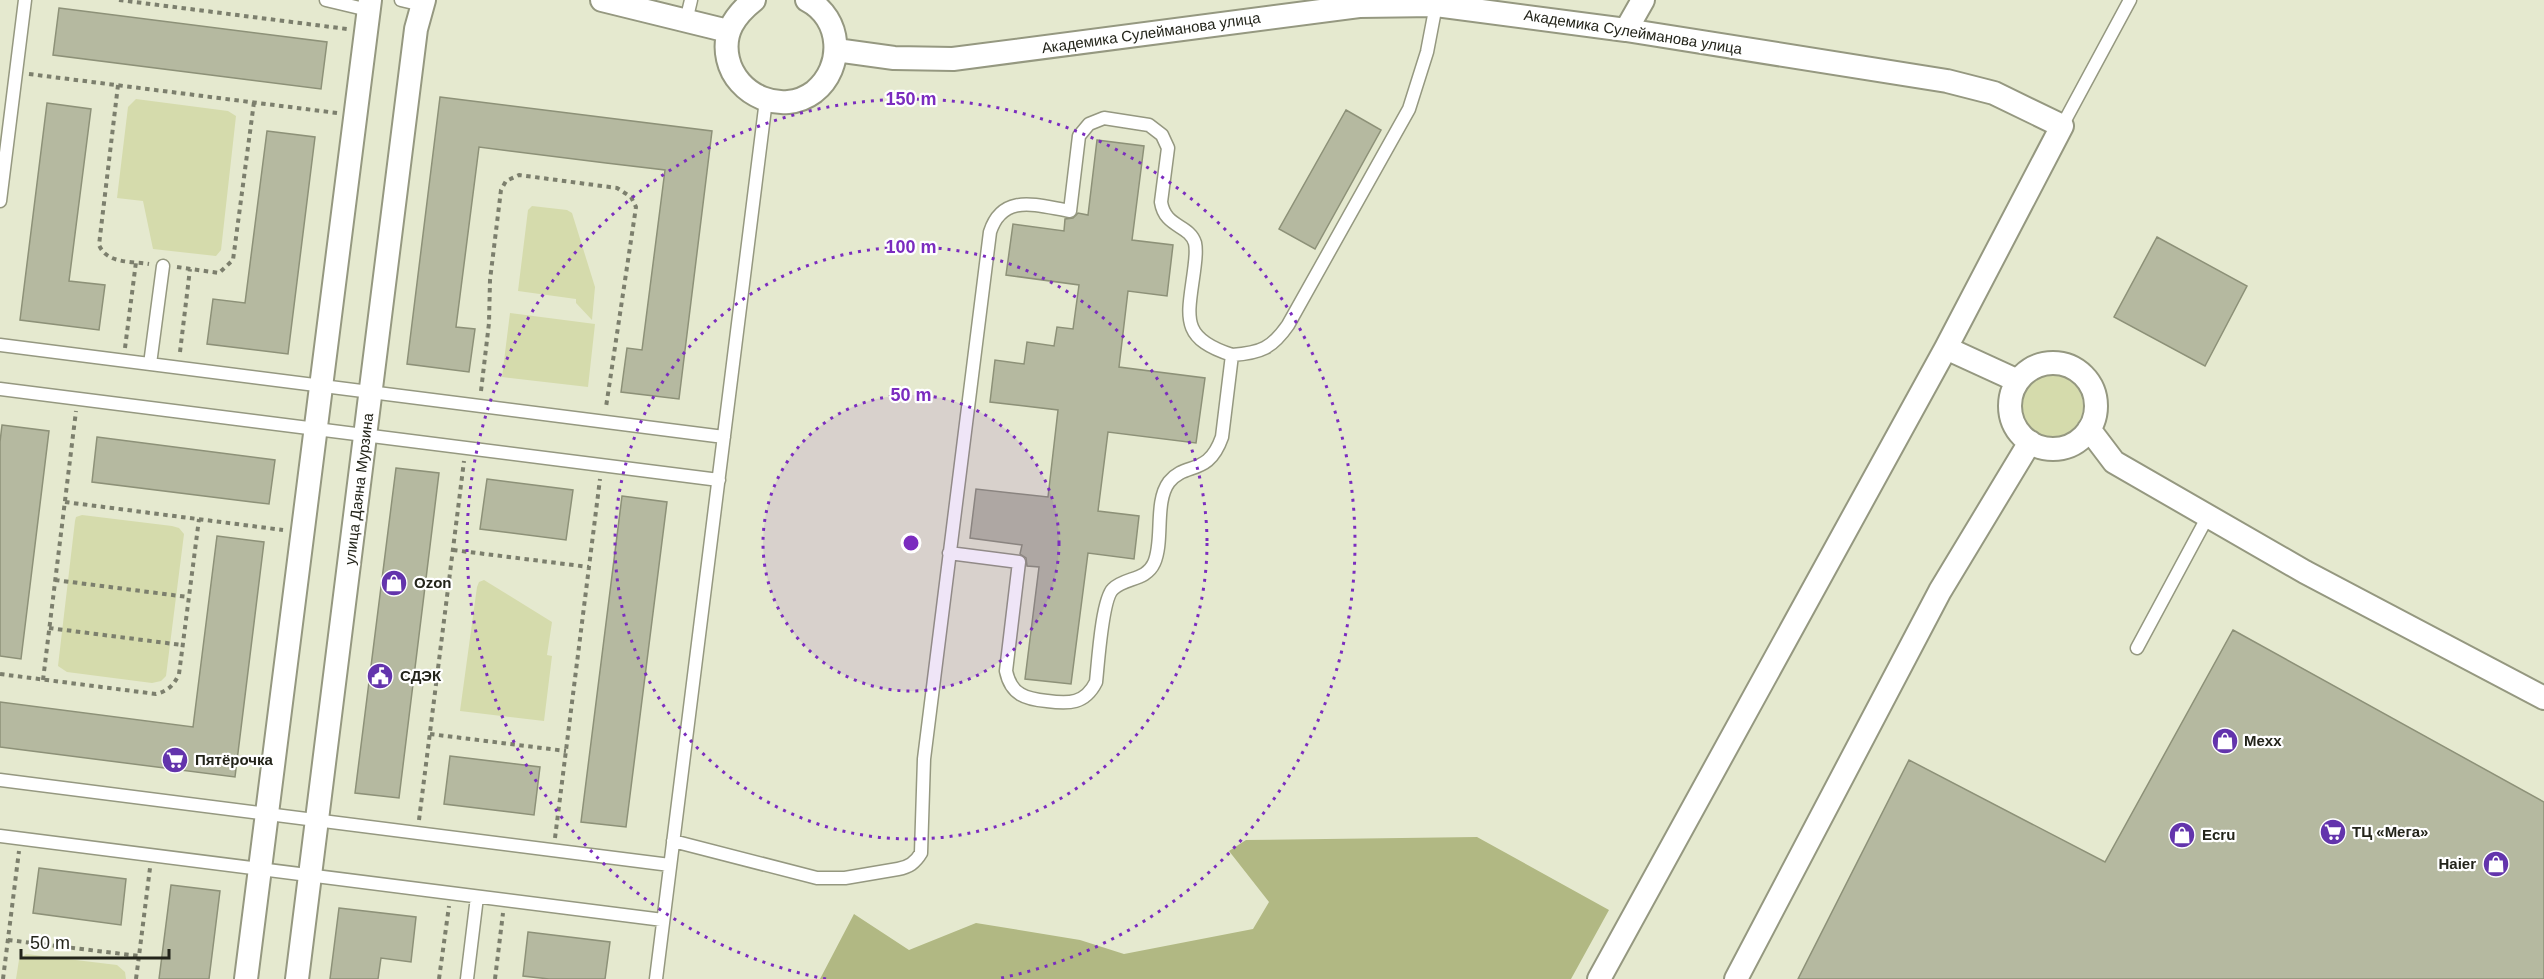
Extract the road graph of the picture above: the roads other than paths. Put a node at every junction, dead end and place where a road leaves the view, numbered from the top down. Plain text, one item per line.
1 (25, 0) edge
2 (326, 0) edge
3 (602, 0) edge
4 (754, 0) edge
5 (807, 0) edge
6 (1643, 0) edge
7 (2130, 0) edge
8 (416, 2) edge
9 (1436, 5) junction
10 (689, 10) edge
11 (368, 14) edge
12 (1626, 30) junction
13 (728, 31) junction
14 (836, 50) junction
15 (766, 100) junction
16 (2062, 126) junction
17 (0, 201) edge
18 (163, 266) road end
19 (0, 345) edge
20 (1946, 348) junction
21 (1232, 355) junction
22 (150, 364) junction
23 (2018, 381) junction
24 (320, 386) junction
25 (0, 389) edge
26 (371, 392) junction
27 (315, 429) junction
28 (2089, 429) junction
29 (365, 435) junction
30 (724, 437) junction
31 (2030, 442) junction
32 (719, 480) junction
33 (2208, 516) junction
34 (949, 553) junction
35 (2137, 648) dead end
36 (2544, 698) edge
37 (0, 780) edge
38 (267, 814) junction
39 (317, 820) junction
40 (0, 836) edge
41 (673, 841) junction
42 (670, 865) junction
43 (260, 869) junction
44 (310, 876) junction
45 (477, 897) junction
46 (663, 920) junction
47 (246, 979) edge
48 (297, 979) edge
49 (467, 979) edge
50 (656, 979) edge
51 (1599, 979) edge
52 (1736, 979) edge

1 - 17 lane
2 - 11 lane
3 - 10 street
4 - 13 street
5 - 14 street
6 - 12 street
7 - 16 lane
8 - 26 street, улица Даяна Мурзина
9 - 12 street, Академика Сулейманова улица
9 - 14 street, Академика Сулейманова улица
9 - 21 lane
10 - 13 street
11 - 24 street
12 - 16 street, Академика Сулейманова улица
13 - 15 street
14 - 15 street
15 - 30 lane
16 - 20 street
18 - 22 lane
19 - 22 lane
20 - 23 street
20 - 51 street
21 - 34 lane
21 - 34 lane
22 - 24 lane
23 - 28 street
23 - 31 street
24 - 26 lane
24 - 27 street
25 - 27 lane
26 - 29 street, улица Даяна Мурзина
26 - 30 lane
27 - 29 lane
27 - 38 street
28 - 31 street
28 - 33 street
29 - 32 lane
29 - 39 street, улица Даяна Мурзина
30 - 32 lane
31 - 52 street
32 - 41 lane
33 - 35 lane
33 - 36 street
34 - 41 lane
37 - 38 lane
38 - 39 lane
38 - 43 street
39 - 42 lane
39 - 44 street, улица Даяна Мурзина
40 - 43 lane
41 - 42 lane
42 - 46 lane
43 - 44 lane
43 - 47 street
44 - 45 lane
44 - 48 street, улица Даяна Мурзина
45 - 46 lane
45 - 49 lane
46 - 50 lane

